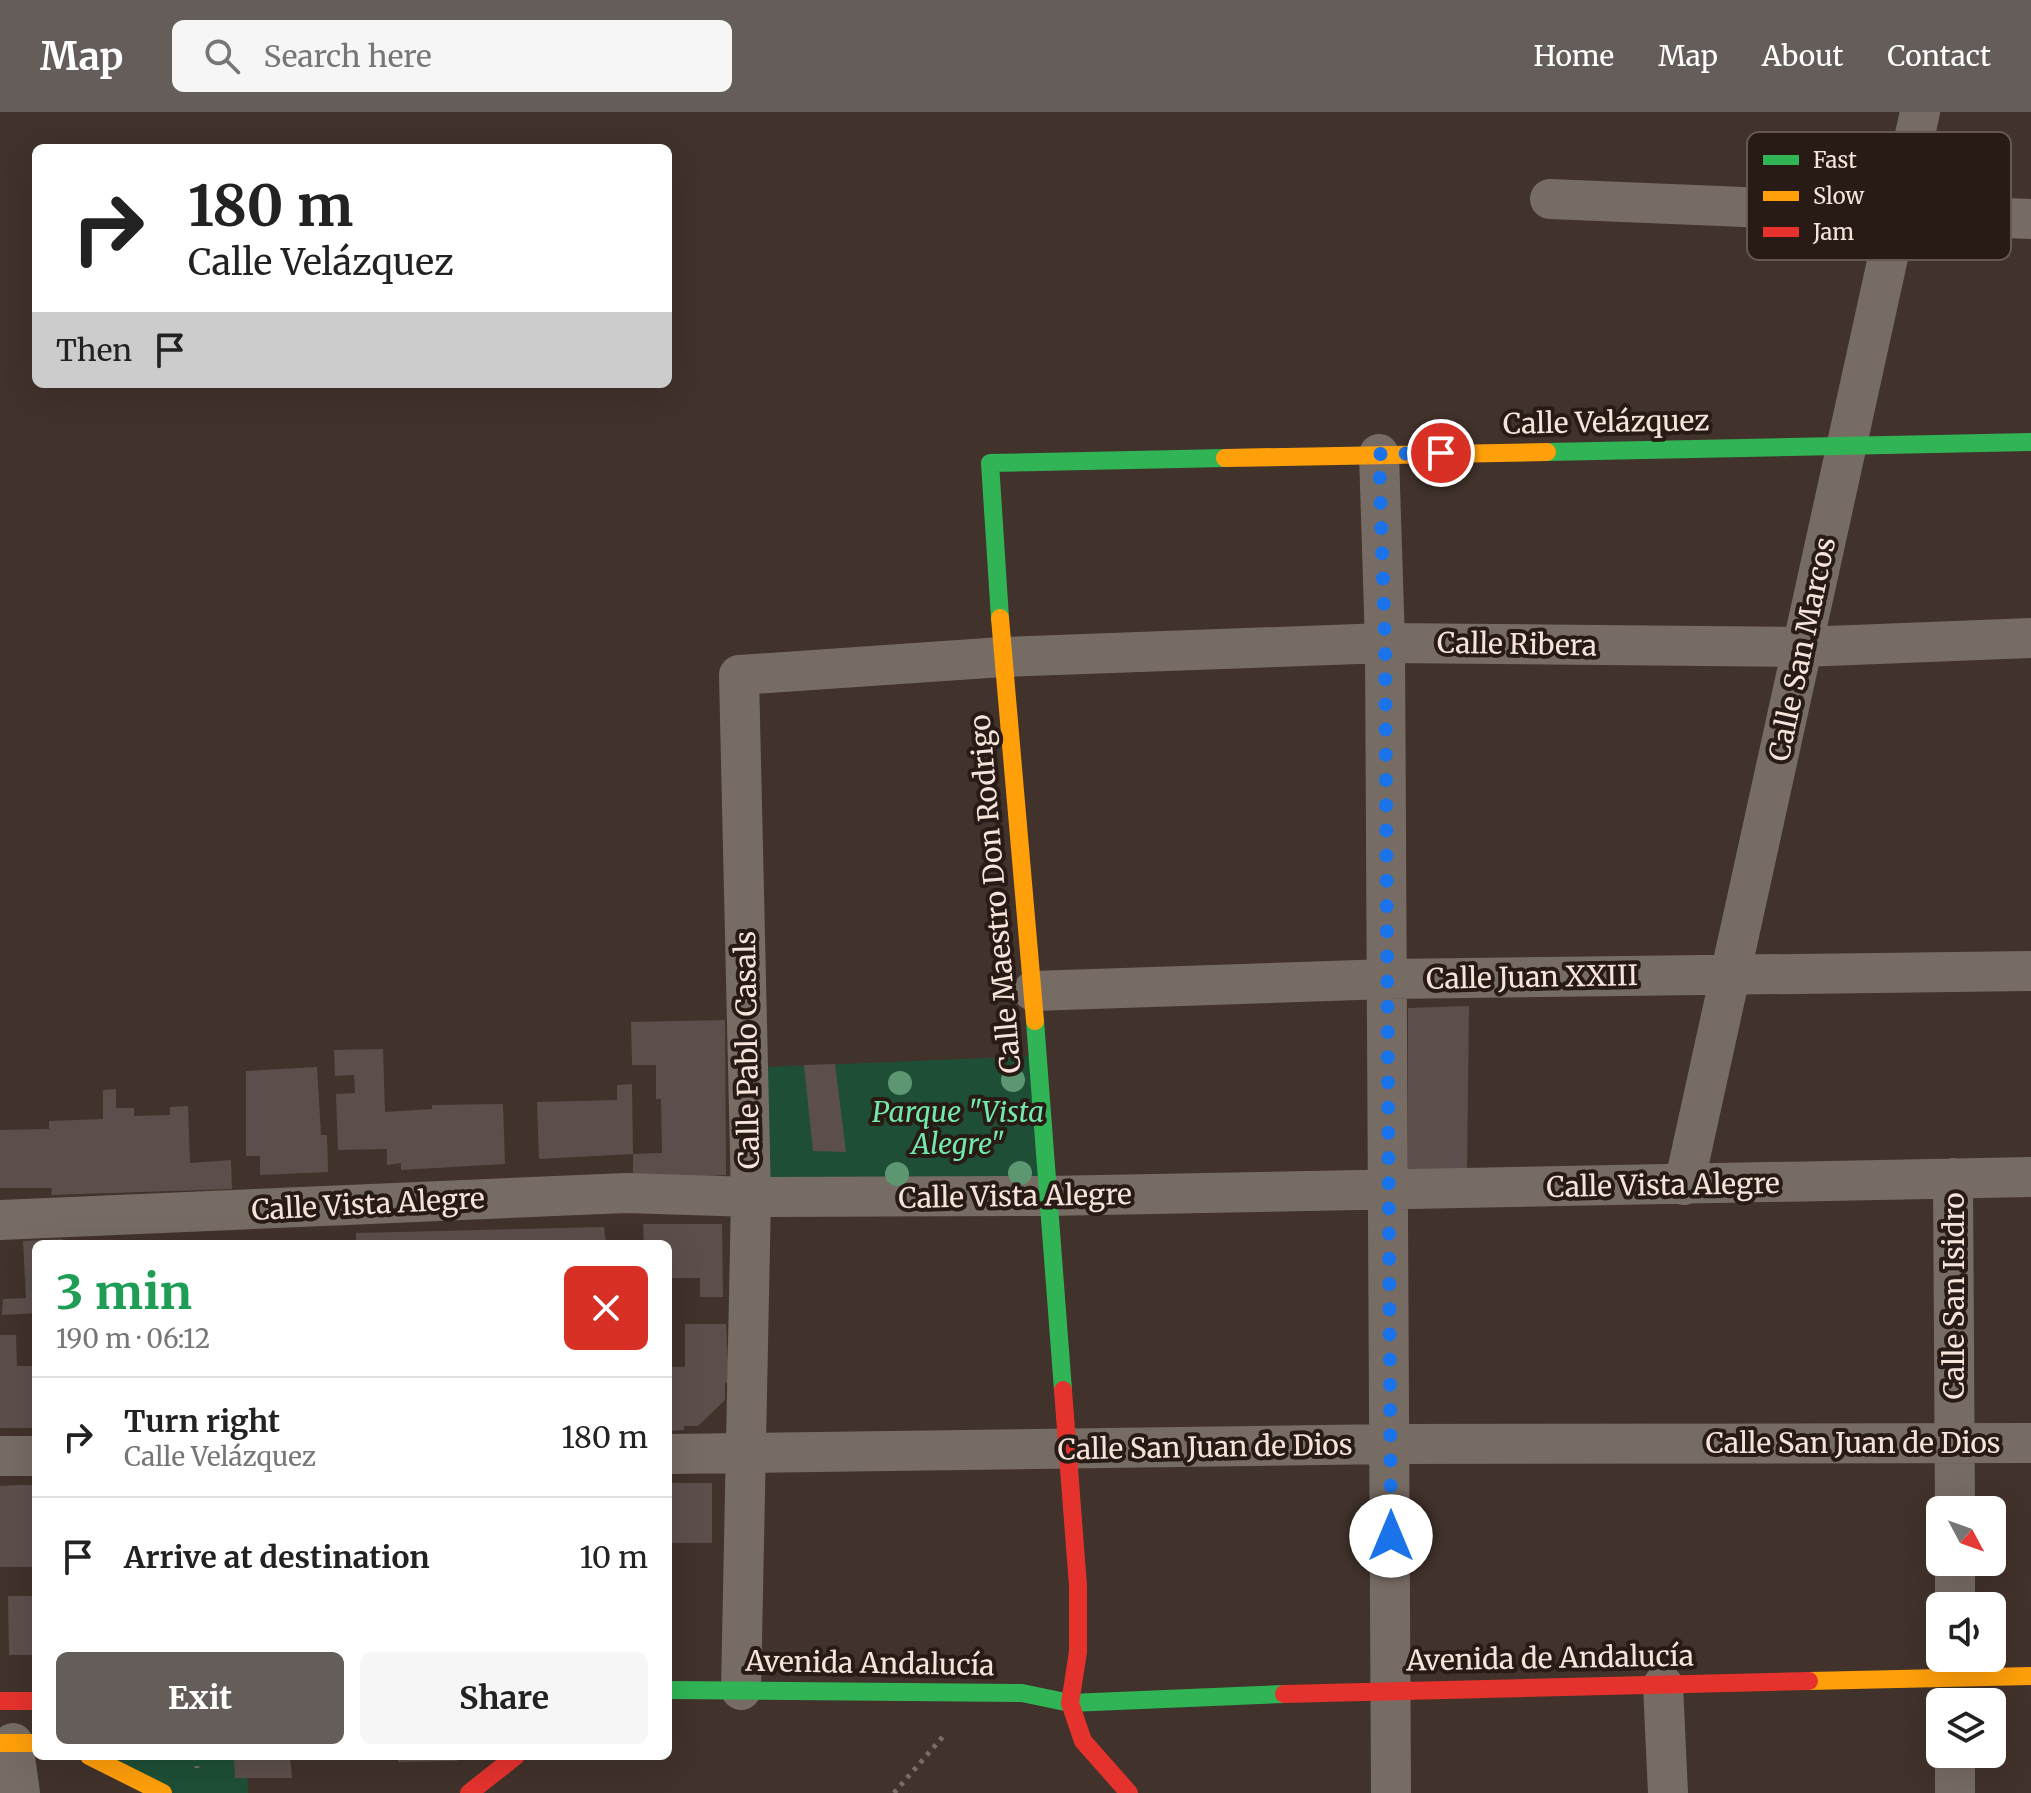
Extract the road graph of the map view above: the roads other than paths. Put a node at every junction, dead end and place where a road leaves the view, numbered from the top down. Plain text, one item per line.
1 (1920, 112) edge
2 (1915, 132) edge
3 (1550, 199) dead end
4 (1747, 208) edge
5 (2011, 218) edge
6 (2031, 219) edge
7 (1886, 260) edge
8 (2031, 442) edge
9 (1846, 446) junction
10 (1379, 454) junction
11 (990, 463) joint
12 (2031, 638) edge
13 (1385, 643) junction
14 (1802, 647) junction
15 (1002, 657) junction
16 (2031, 971) edge
17 (1730, 973) junction
18 (1387, 979) junction
19 (1033, 991) junction
20 (2031, 1177) edge
21 (1953, 1178) junction
22 (1684, 1185) junction
23 (1389, 1190) junction
24 (1046, 1196) junction
25 (751, 1197) junction
26 (0, 1220) edge
27 (1955, 1443) junction
28 (2031, 1443) edge
29 (1391, 1444) junction
30 (1066, 1449) junction
31 (672, 1454) edge
32 (744, 1454) junction
33 (0, 1456) edge
34 (32, 1456) edge
35 (1955, 1496) edge
36 (2031, 1676) edge
37 (1955, 1679) edge
38 (1663, 1685) junction
39 (1391, 1689) junction
40 (672, 1690) edge
41 (741, 1690) junction
42 (0, 1701) edge
43 (32, 1701) edge
44 (1070, 1703) junction
45 (16, 1743) edge
46 (102, 1760) edge
47 (511, 1760) edge
48 (1955, 1768) edge
49 (20, 1793) edge
50 (163, 1793) edge
51 (469, 1793) edge
52 (1129, 1793) edge
53 (1391, 1793) edge
54 (1668, 1793) edge
55 (1955, 1793) edge

1 - 2 street, Calle San Marcos
3 - 4 street
5 - 6 street
7 - 9 street, Calle San Marcos
8 - 9 street, Calle Velázquez
9 - 10 street, Calle Velázquez
9 - 14 street, Calle San Marcos
10 - 11 street, Calle Velázquez
10 - 13 street
11 - 15 street, Calle Maestro Don Rodrigo
12 - 14 street, Calle Ribera
13 - 14 street, Calle Ribera
13 - 15 street, Calle Ribera
13 - 18 street
14 - 17 street, Calle San Marcos
15 - 19 street, Calle Maestro Don Rodrigo
15 - 25 street, Calle Pablo Casals
16 - 17 street, Calle Juan XXIII
17 - 18 street, Calle Juan XXIII
17 - 22 street, Calle San Marcos
18 - 19 street, Calle Juan XXIII
18 - 23 street
19 - 24 street, Calle Maestro Don Rodrigo
20 - 21 street, Calle Vista Alegre
21 - 22 street, Calle Vista Alegre
21 - 27 street, Calle San Isidro
22 - 23 street, Calle Vista Alegre
23 - 24 street, Calle Vista Alegre
23 - 29 street
24 - 25 street, Calle Vista Alegre
24 - 30 street, Calle Maestro Don Rodrigo
25 - 26 street, Calle Vista Alegre
25 - 32 street, Calle Pablo Casals
27 - 28 street, Calle San Juan de Dios
27 - 29 street, Calle San Juan de Dios
27 - 35 street, Calle San Isidro
29 - 30 street, Calle San Juan de Dios
29 - 39 street
30 - 32 street, Calle San Juan de Dios
30 - 44 street, Calle Maestro Don Rodrigo
31 - 32 street, Calle San Juan de Dios
32 - 41 street, Calle Pablo Casals
33 - 34 street
36 - 37 street, Avenida de Andalucía
37 - 38 street, Avenida de Andalucía
38 - 39 street, Avenida de Andalucía
38 - 54 street
39 - 44 street, Avenida de Andalucía
39 - 53 street
40 - 41 street, Avenida Andalucía
41 - 44 street, Avenida Andalucía
42 - 43 street
44 - 52 street
45 - 49 street
46 - 50 street
47 - 51 street
48 - 55 street

